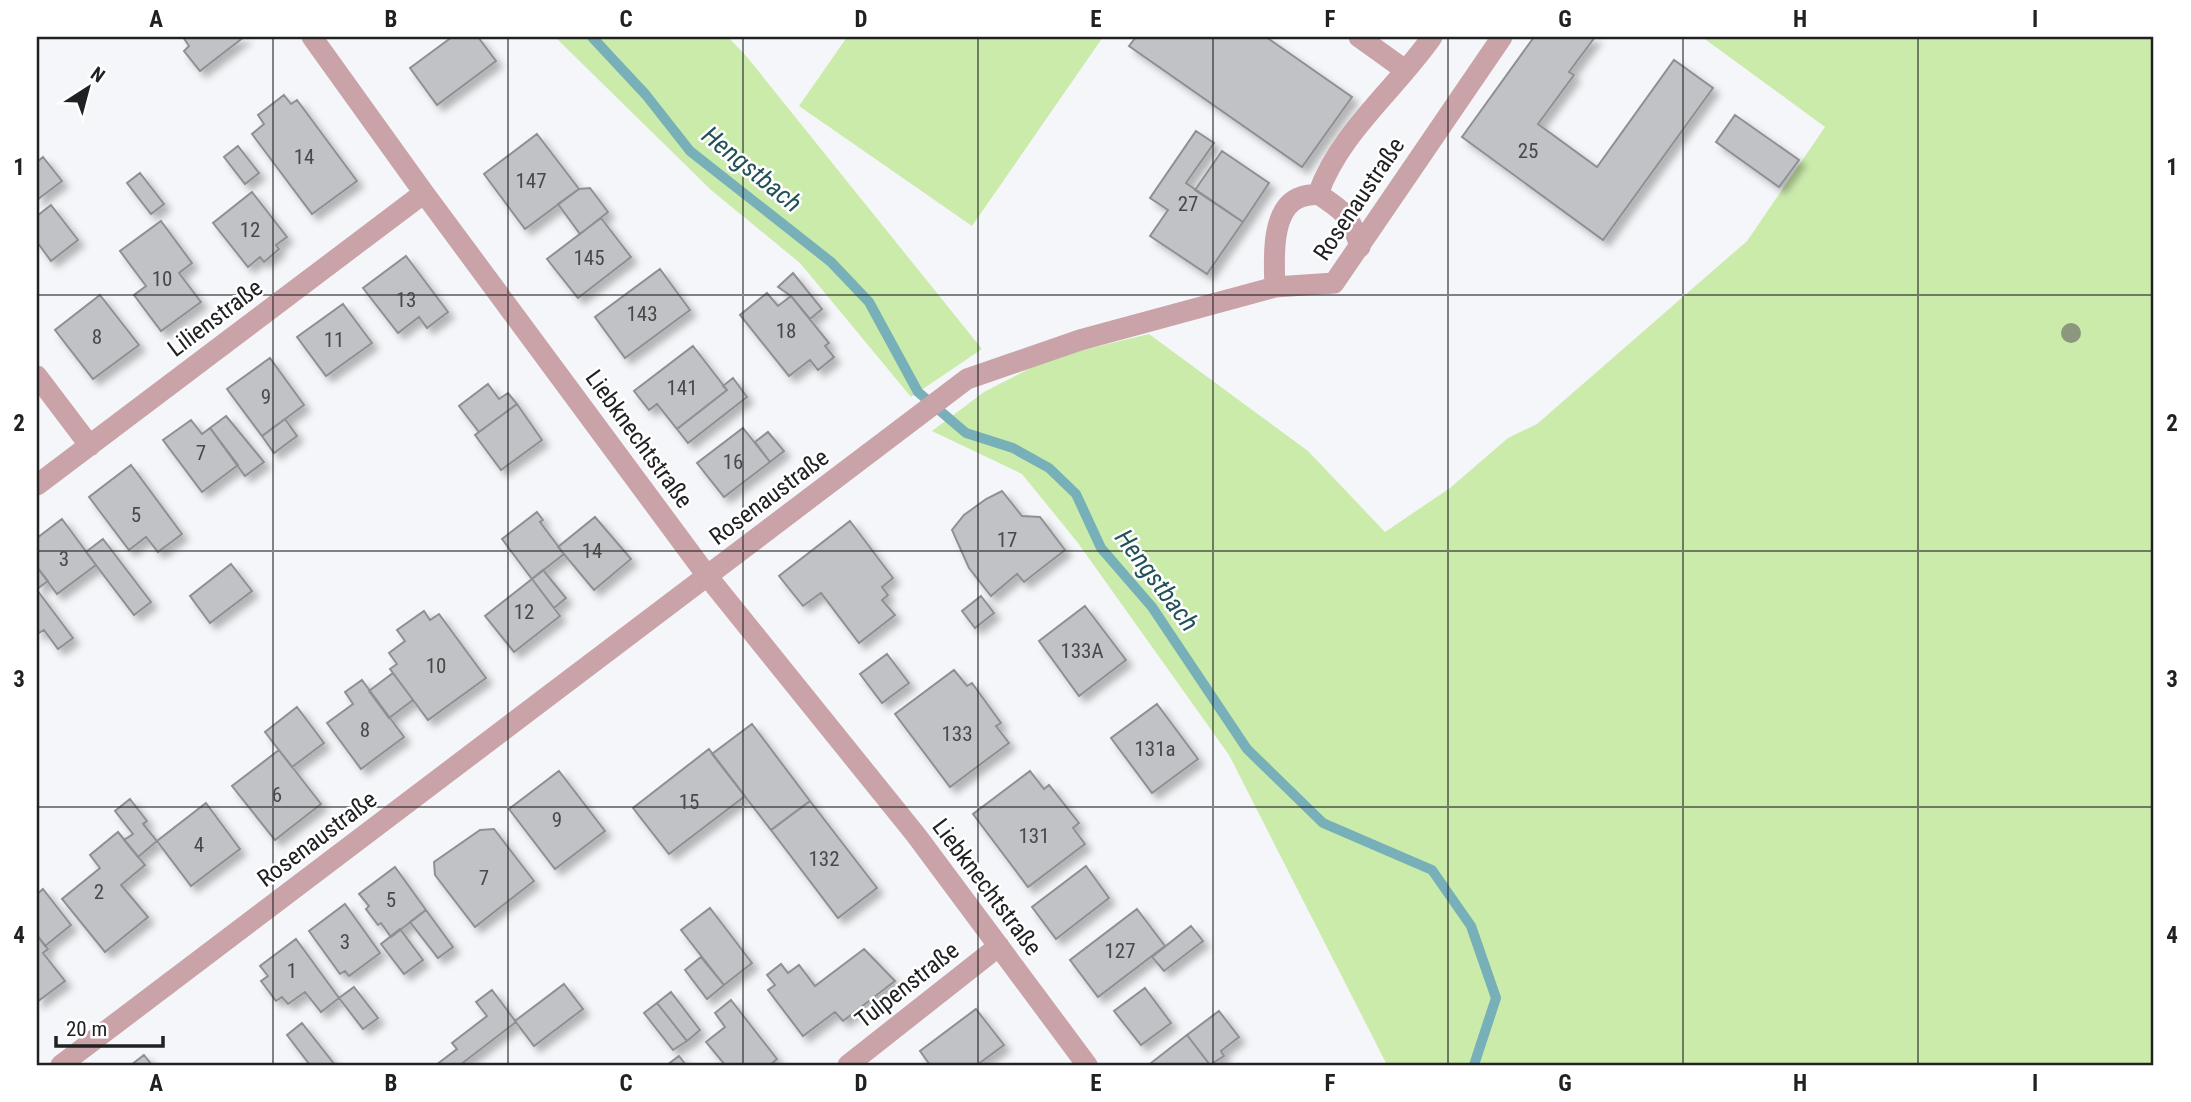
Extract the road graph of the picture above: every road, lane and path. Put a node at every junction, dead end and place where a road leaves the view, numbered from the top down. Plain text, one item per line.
1 (312, 37) edge
2 (1359, 37) edge
3 (1432, 37) edge
4 (1502, 37) edge
5 (1405, 70) junction
6 (424, 193) junction
7 (1318, 194) junction
8 (1360, 247) junction
9 (1275, 287) junction
10 (37, 376) edge
11 (90, 446) junction
12 (37, 485) edge
13 (708, 577) junction
14 (999, 946) junction
15 (61, 1065) edge
16 (848, 1065) edge
17 (1087, 1065) edge

1 - 6 street, Liebknechtstraße
2 - 5 street
3 - 5 street
4 - 8 street, Rosenaustraße
5 - 7 street
6 - 11 street, Lilienstraße
6 - 13 street, Liebknechtstraße
7 - 8 street
7 - 9 street
8 - 9 street, Rosenaustraße
9 - 13 street, Rosenaustraße
10 - 11 street
11 - 12 street, Lilienstraße
13 - 14 street, Liebknechtstraße
13 - 15 street, Rosenaustraße
14 - 16 street, Tulpenstraße
14 - 17 street, Liebknechtstraße

